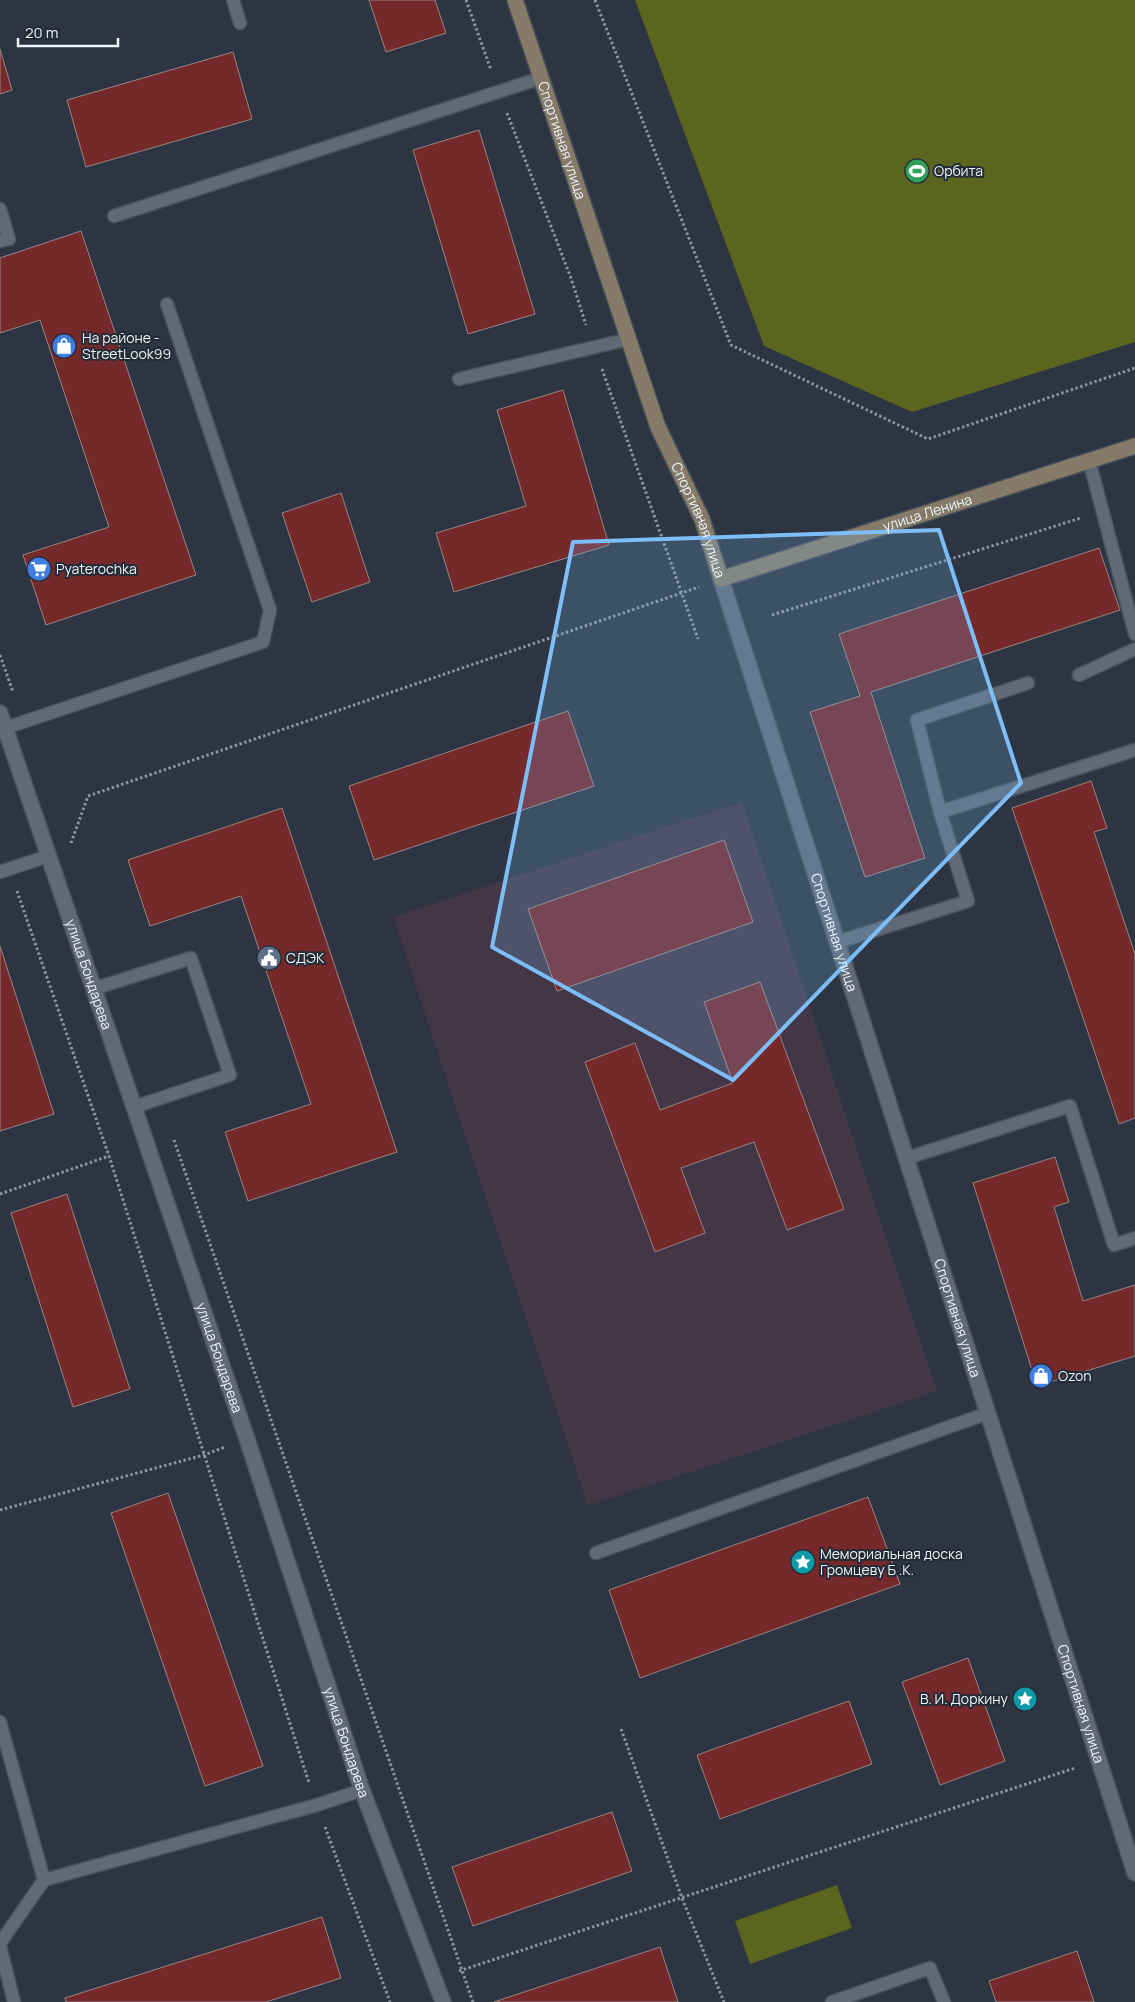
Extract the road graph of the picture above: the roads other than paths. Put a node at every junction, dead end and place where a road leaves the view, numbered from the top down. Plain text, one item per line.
1 (233, 0) edge
2 (516, 0) edge
3 (240, 23) dead end
4 (541, 78) junction
5 (0, 209) edge
6 (114, 216) dead end
7 (0, 241) edge
8 (167, 304) dead end
9 (629, 339) junction
10 (459, 379) dead end
11 (1135, 446) edge
12 (1090, 460) junction
13 (721, 579) junction
14 (1135, 634) edge
15 (1135, 648) edge
16 (1079, 675) dead end
17 (1028, 682) dead end
18 (0, 713) edge
19 (5, 728) junction
20 (1135, 750) edge
21 (940, 812) junction
22 (48, 856) junction
23 (5, 870) edge
24 (838, 942) junction
25 (94, 989) junction
26 (134, 1106) junction
27 (907, 1158) junction
28 (1135, 1238) edge
29 (988, 1413) junction
30 (596, 1553) dead end
31 (0, 1722) edge
32 (362, 1790) junction
33 (1135, 1873) edge
34 (44, 1880) junction
35 (0, 1945) edge
36 (14, 2002) edge
37 (443, 2002) edge
38 (832, 2002) edge
39 (944, 2002) edge

1 - 3 lane
2 - 4 street, Спортивная улица
4 - 6 lane
4 - 9 street, Спортивная улица
5 - 7 lane
8 - 19 lane
9 - 10 lane
9 - 13 street, Спортивная улица
11 - 12 street, улица Ленина
12 - 13 street, улица Ленина
12 - 14 lane
13 - 24 street, Спортивная улица
15 - 16 lane
17 - 21 lane
18 - 19 street, улица Бондарева
19 - 22 street, улица Бондарева
20 - 21 lane
21 - 24 lane
22 - 23 lane
22 - 25 street, улица Бондарева
24 - 27 street, Спортивная улица
25 - 26 street, улица Бондарева
25 - 26 lane
26 - 32 street, улица Бондарева
27 - 28 lane
27 - 29 street, Спортивная улица
29 - 30 lane
29 - 33 street, Спортивная улица
31 - 34 lane
32 - 34 lane
32 - 37 street, улица Бондарева
34 - 35 lane
35 - 36 lane
38 - 39 lane

